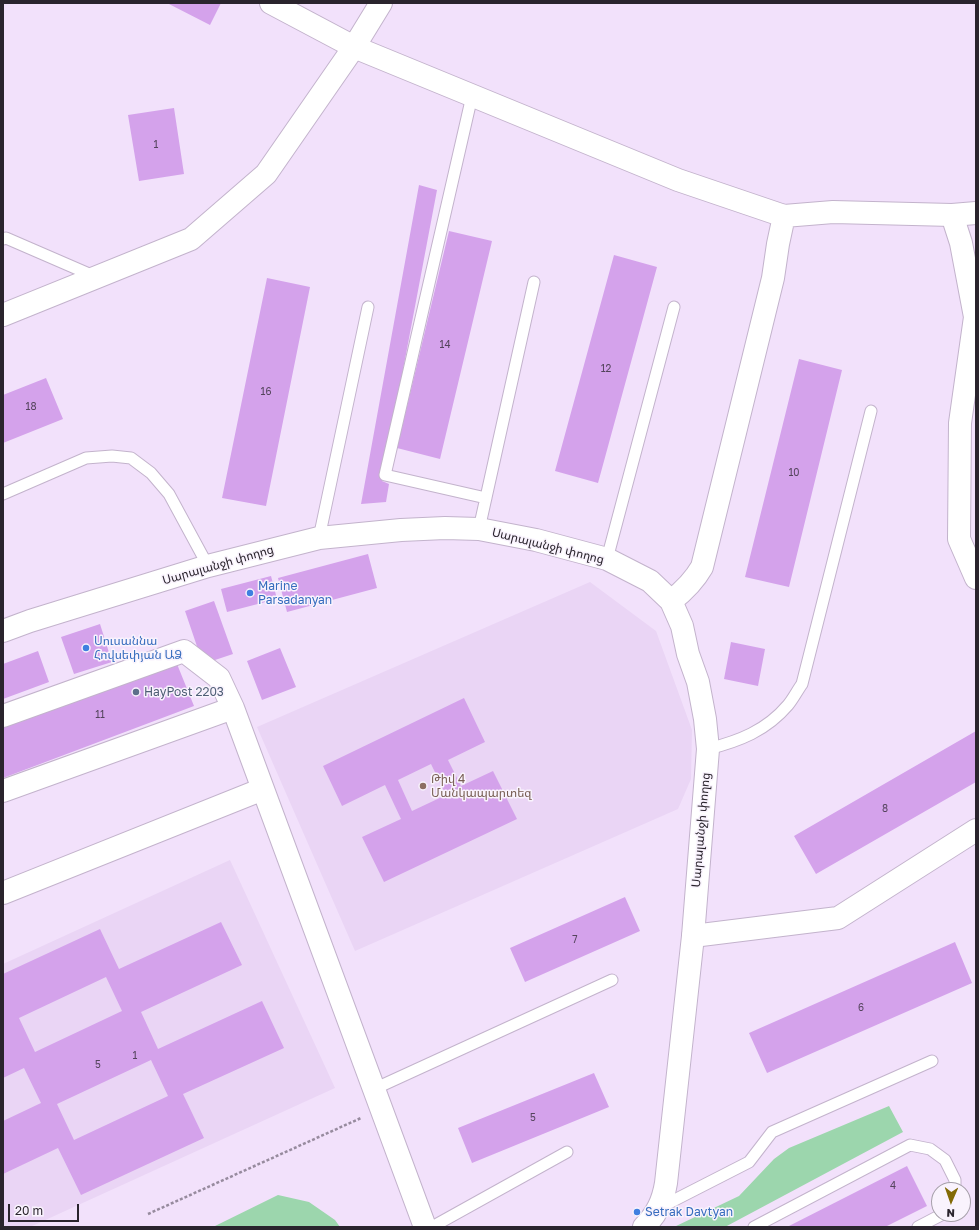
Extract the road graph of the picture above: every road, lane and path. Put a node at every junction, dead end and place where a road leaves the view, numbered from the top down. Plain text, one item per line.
1 (271, 3) edge
2 (381, 3) edge
3 (354, 47) junction
4 (472, 96) junction
5 (952, 214) junction
6 (976, 214) edge
7 (784, 216) junction
8 (3, 239) edge
9 (96, 277) junction
10 (534, 282) dead end
11 (368, 307) dead end
12 (674, 307) dead end
13 (3, 315) edge
14 (871, 411) dead end
15 (3, 494) edge
16 (486, 498) junction
17 (479, 529) junction
18 (319, 538) junction
19 (607, 559) junction
20 (208, 566) junction
21 (976, 578) edge
22 (671, 601) junction
23 (3, 631) edge
24 (233, 708) junction
25 (3, 716) edge
26 (708, 749) junction
27 (263, 789) junction
28 (3, 791) edge
29 (976, 830) edge
30 (3, 893) edge
31 (693, 936) junction
32 (612, 980) dead end
33 (932, 1061) dead end
34 (374, 1088) junction
35 (381, 1109) junction
36 (567, 1152) dead end
37 (955, 1182) edge
38 (659, 1208) junction
39 (148, 1214) dead end
40 (931, 1220) edge
41 (425, 1227) edge
42 (432, 1227) edge
43 (644, 1227) edge
44 (754, 1227) edge
45 (918, 1227) edge

1 - 3 street
2 - 3 street
3 - 4 street
3 - 9 street
4 - 7 street
4 - 16 lane
5 - 6 street
5 - 7 street
5 - 21 street
7 - 22 street
8 - 9 lane
9 - 13 street
10 - 16 lane
11 - 18 lane
12 - 19 lane
14 - 26 lane
15 - 20 lane
16 - 17 lane
17 - 18 street, Սարալանջի փողոց
17 - 19 street, Սարալանջի փողոց
18 - 20 street, Սարալանջի փողոց
19 - 22 street, Սարալանջի փողոց
20 - 23 street, Սարալանջի փողոց
22 - 26 street, Սարալանջի փողոց
24 - 25 street
24 - 27 street
24 - 28 street
26 - 31 street, Սարալանջի փողոց
27 - 30 street
27 - 34 street
29 - 31 street
31 - 38 street, Սարալանջի փողոց
32 - 34 lane
33 - 38 lane
34 - 35 street
35 - 39 path
35 - 41 street
36 - 42 lane
37 - 44 lane
38 - 43 street, Սարալանջի փողոց
40 - 45 lane

